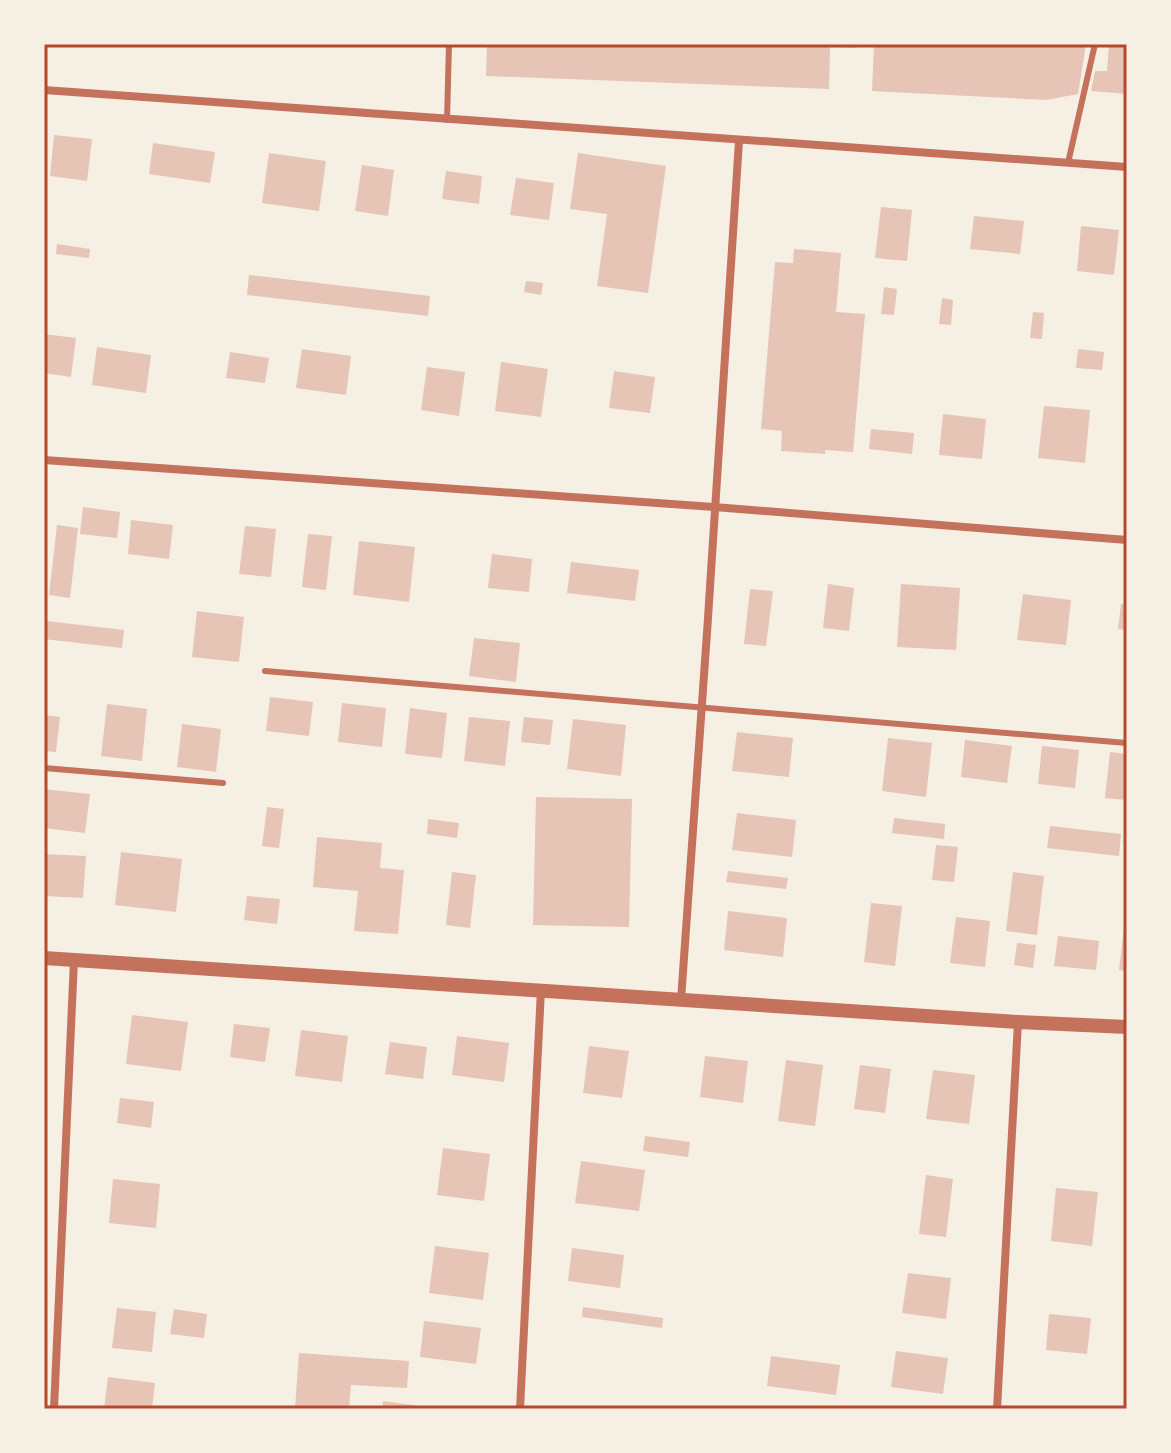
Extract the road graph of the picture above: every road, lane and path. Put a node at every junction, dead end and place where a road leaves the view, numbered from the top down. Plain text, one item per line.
1 (449, 44) edge
2 (1095, 44) edge
3 (44, 90) edge
4 (447, 120) junction
5 (739, 141) junction
6 (1068, 163) junction
7 (1127, 167) edge
8 (44, 460) edge
9 (714, 507) junction
10 (1127, 540) edge
11 (265, 671) dead end
12 (703, 708) junction
13 (1127, 743) edge
14 (44, 768) edge
15 (223, 783) dead end
16 (44, 958) edge
17 (74, 960) junction
18 (541, 990) junction
19 (681, 1000) junction
20 (1018, 1022) junction
21 (1127, 1027) edge
22 (54, 1409) edge
23 (520, 1409) edge
24 (997, 1409) edge

1 - 4 lane
2 - 6 lane
3 - 4 street
4 - 5 street
5 - 6 street
5 - 9 street
6 - 7 street
8 - 9 street
9 - 10 street
9 - 12 street
11 - 12 lane
12 - 13 lane
12 - 19 street
14 - 15 lane
16 - 17 street
17 - 18 street
17 - 22 street
18 - 19 street
18 - 23 street
19 - 20 street
20 - 21 street
20 - 24 street

